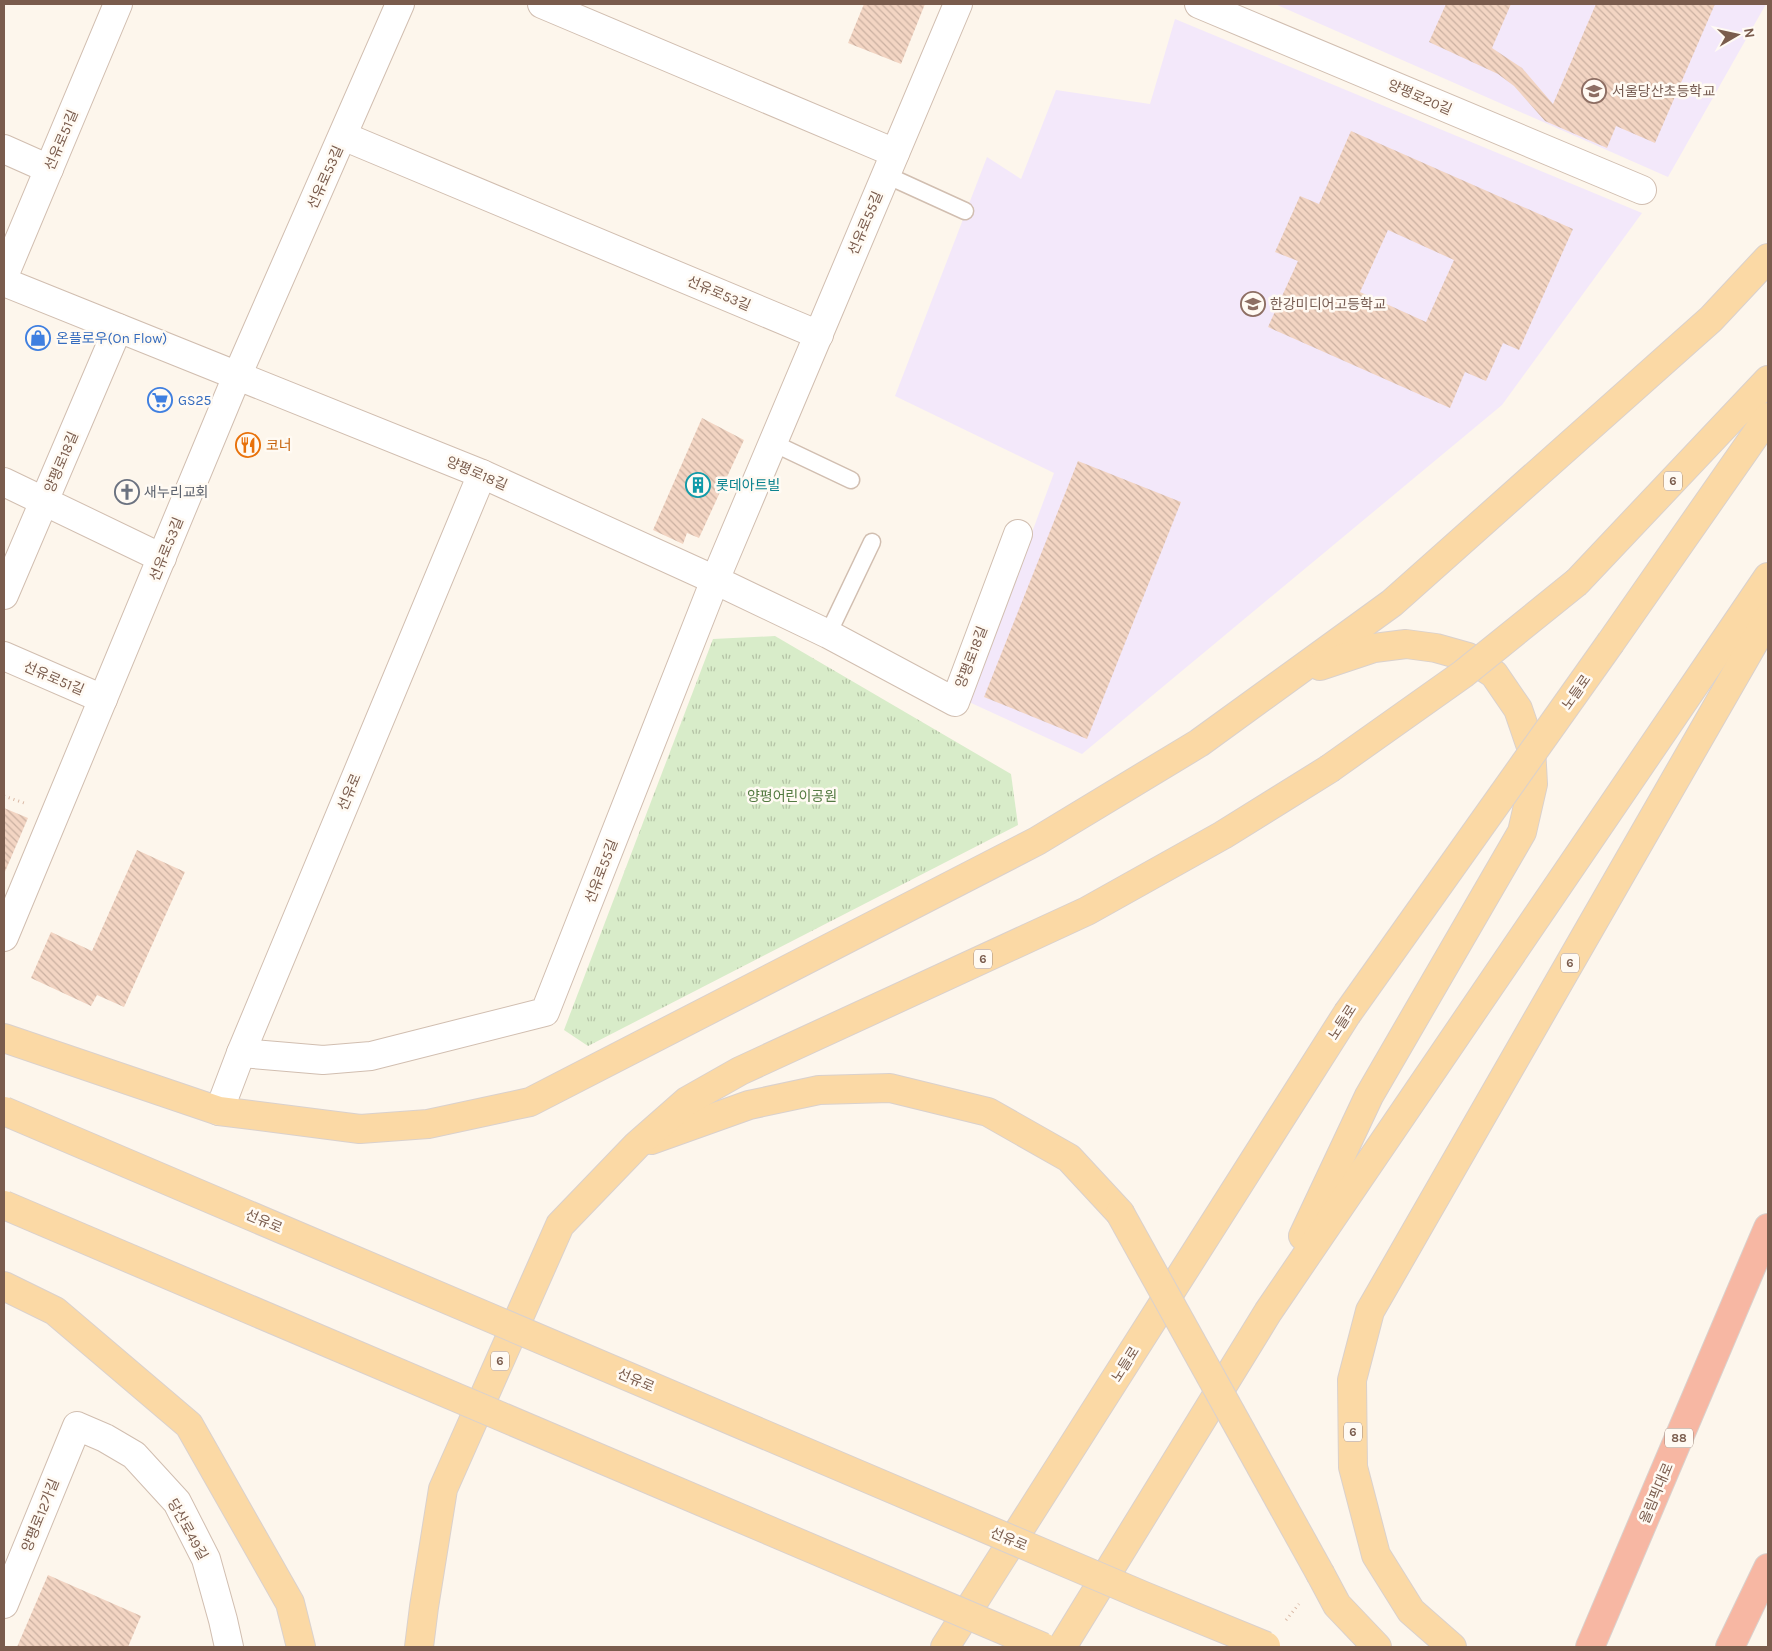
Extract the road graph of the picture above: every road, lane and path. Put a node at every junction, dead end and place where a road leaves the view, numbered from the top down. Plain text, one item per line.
1 (118, 4) edge
2 (400, 4) edge
3 (542, 4) edge
4 (958, 4) edge
5 (1199, 4) edge
6 (343, 136) junction
7 (4, 149) edge
8 (890, 164) junction
9 (49, 169) junction
10 (1642, 190) dead end
11 (965, 211) dead end
12 (1768, 258) edge
13 (4, 276) edge
14 (4, 282) edge
15 (118, 328) junction
16 (819, 334) junction
17 (237, 376) junction
18 (1768, 380) edge
19 (1768, 416) edge
20 (773, 443) junction
21 (482, 474) junction
22 (850, 480) dead end
23 (4, 482) edge
24 (43, 503) junction
25 (1018, 534) dead end
26 (872, 542) dead end
27 (162, 558) junction
28 (1768, 578) edge
29 (715, 580) junction
30 (4, 595) edge
31 (1768, 618) edge
32 (828, 634) junction
33 (4, 656) edge
34 (1294, 675) junction
35 (103, 699) junction
36 (4, 936) edge
37 (4, 1038) edge
38 (241, 1052) junction
39 (4, 1111) edge
40 (219, 1111) junction
41 (637, 1145) junction
42 (4, 1205) edge
43 (1768, 1228) edge
44 (4, 1286) edge
45 (1268, 1312) junction
46 (77, 1426) joint
47 (1768, 1568) edge
48 (1321, 1575) junction
49 (4, 1604) edge
50 (424, 1607) junction
51 (228, 1647) edge
52 (301, 1647) edge
53 (419, 1647) edge
54 (432, 1647) edge
55 (945, 1647) edge
56 (1043, 1647) edge
57 (1062, 1647) edge
58 (1268, 1647) edge
59 (1377, 1647) edge
60 (1452, 1647) edge
61 (1590, 1647) edge
62 (1730, 1647) edge

1 - 9 street, 선유로51길
2 - 6 street, 선유로53길
3 - 8 street
4 - 8 street, 선유로55길
5 - 10 street, 양평로20길
6 - 16 street, 선유로53길
6 - 17 street, 선유로53길
7 - 9 street
8 - 11 lane
8 - 16 street, 선유로55길
9 - 13 street, 선유로51길
12 - 34 main road
14 - 15 street, 양평로18길
15 - 17 street, 양평로18길
15 - 24 street, 양평로18길
16 - 20 street, 선유로55길
17 - 21 street, 양평로18길
17 - 27 street, 선유로53길
18 - 41 main road, 6, bridge
19 - 55 main road, 노들로, bridge
20 - 22 lane
20 - 29 street, 선유로55길
21 - 29 street, 양평로18길
21 - 38 street, 선유로
23 - 24 street
24 - 27 street
24 - 30 street, 양평로18길
25 - 32 street, 양평로18길
26 - 32 lane
27 - 35 street, 선유로53길
28 - 45 main road
29 - 32 street, 양평로18길
29 - 38 street, 선유로55길
31 - 60 main road, 6
33 - 35 street, 선유로51길
34 - 40 main road
34 - 45 main road
35 - 36 street, 선유로53길
37 - 40 main road
38 - 40 street, 선유로
39 - 58 main road, 선유로, bridge
41 - 48 main road, bridge
41 - 50 main road, 6
42 - 56 main road, bridge
43 - 61 highway, 올림픽대로 / 88
44 - 52 main road
45 - 57 main road
46 - 49 street, 양평로12가길
46 - 51 street, 당산로49길
47 - 62 highway
48 - 58 path
48 - 59 main road
50 - 53 main road
50 - 54 main road, 6

